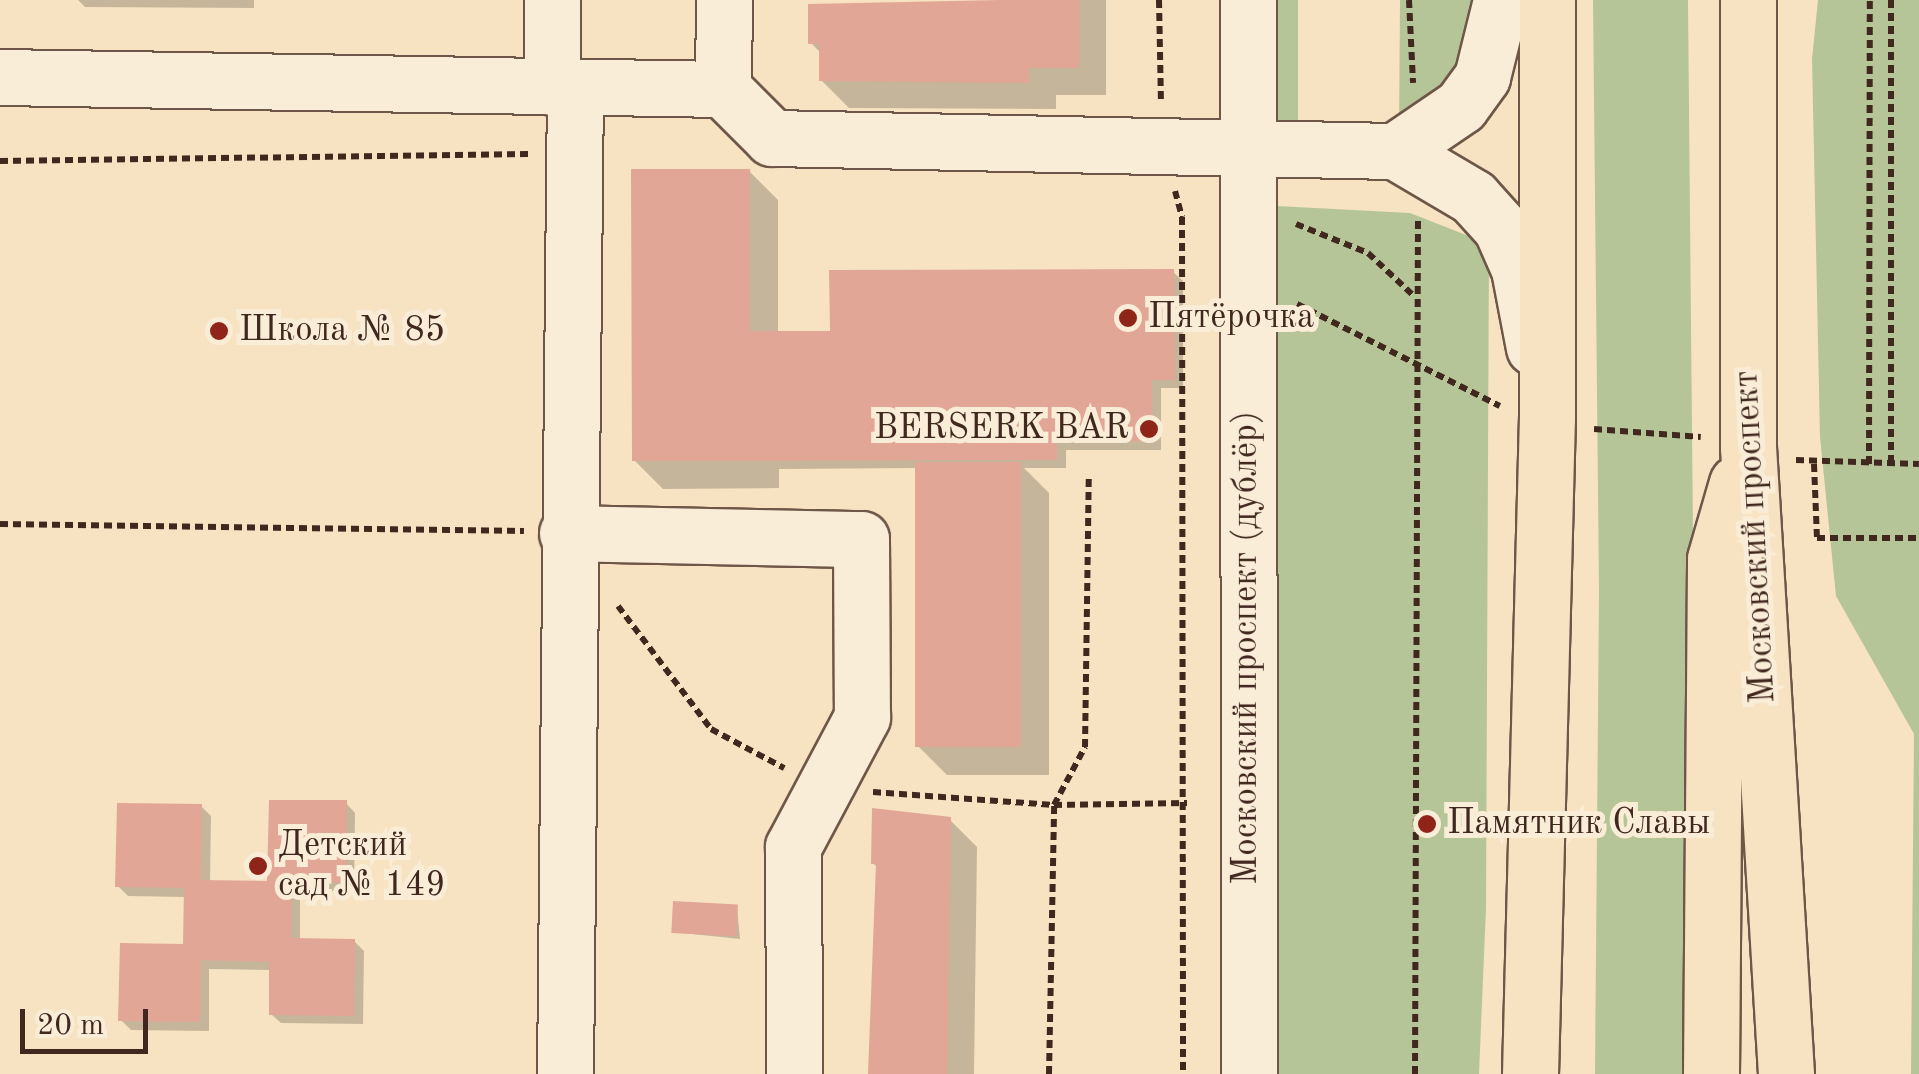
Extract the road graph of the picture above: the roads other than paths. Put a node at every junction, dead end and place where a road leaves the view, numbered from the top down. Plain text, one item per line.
1 (552, 0) edge
2 (724, 0) edge
3 (1248, 0) edge
4 (1501, 0) edge
5 (1548, 0) edge
6 (1748, 0) edge
7 (0, 77) edge
8 (564, 87) junction
9 (723, 89) junction
10 (1248, 146) junction
11 (1410, 152) junction
12 (1547, 418) junction
13 (1748, 447) junction
14 (566, 533) junction
15 (1532, 1006) junction
16 (565, 1074) edge
17 (794, 1074) edge
18 (1248, 1074) edge
19 (1530, 1074) edge
20 (1544, 1074) edge
21 (1711, 1074) edge
22 (1786, 1074) edge

1 - 8 street
2 - 9 street
3 - 10 street, Московский проспект (дублёр)
4 - 11 street
5 - 12 main road
6 - 13 main road, Московский проспект
7 - 8 street
8 - 9 street
8 - 14 street
9 - 10 street
10 - 11 street
10 - 18 street, Московский проспект (дублёр)
11 - 12 street
12 - 15 main road
13 - 21 main road
13 - 22 main road, Московский проспект
14 - 16 street
14 - 17 street
15 - 19 main road
15 - 20 main road

